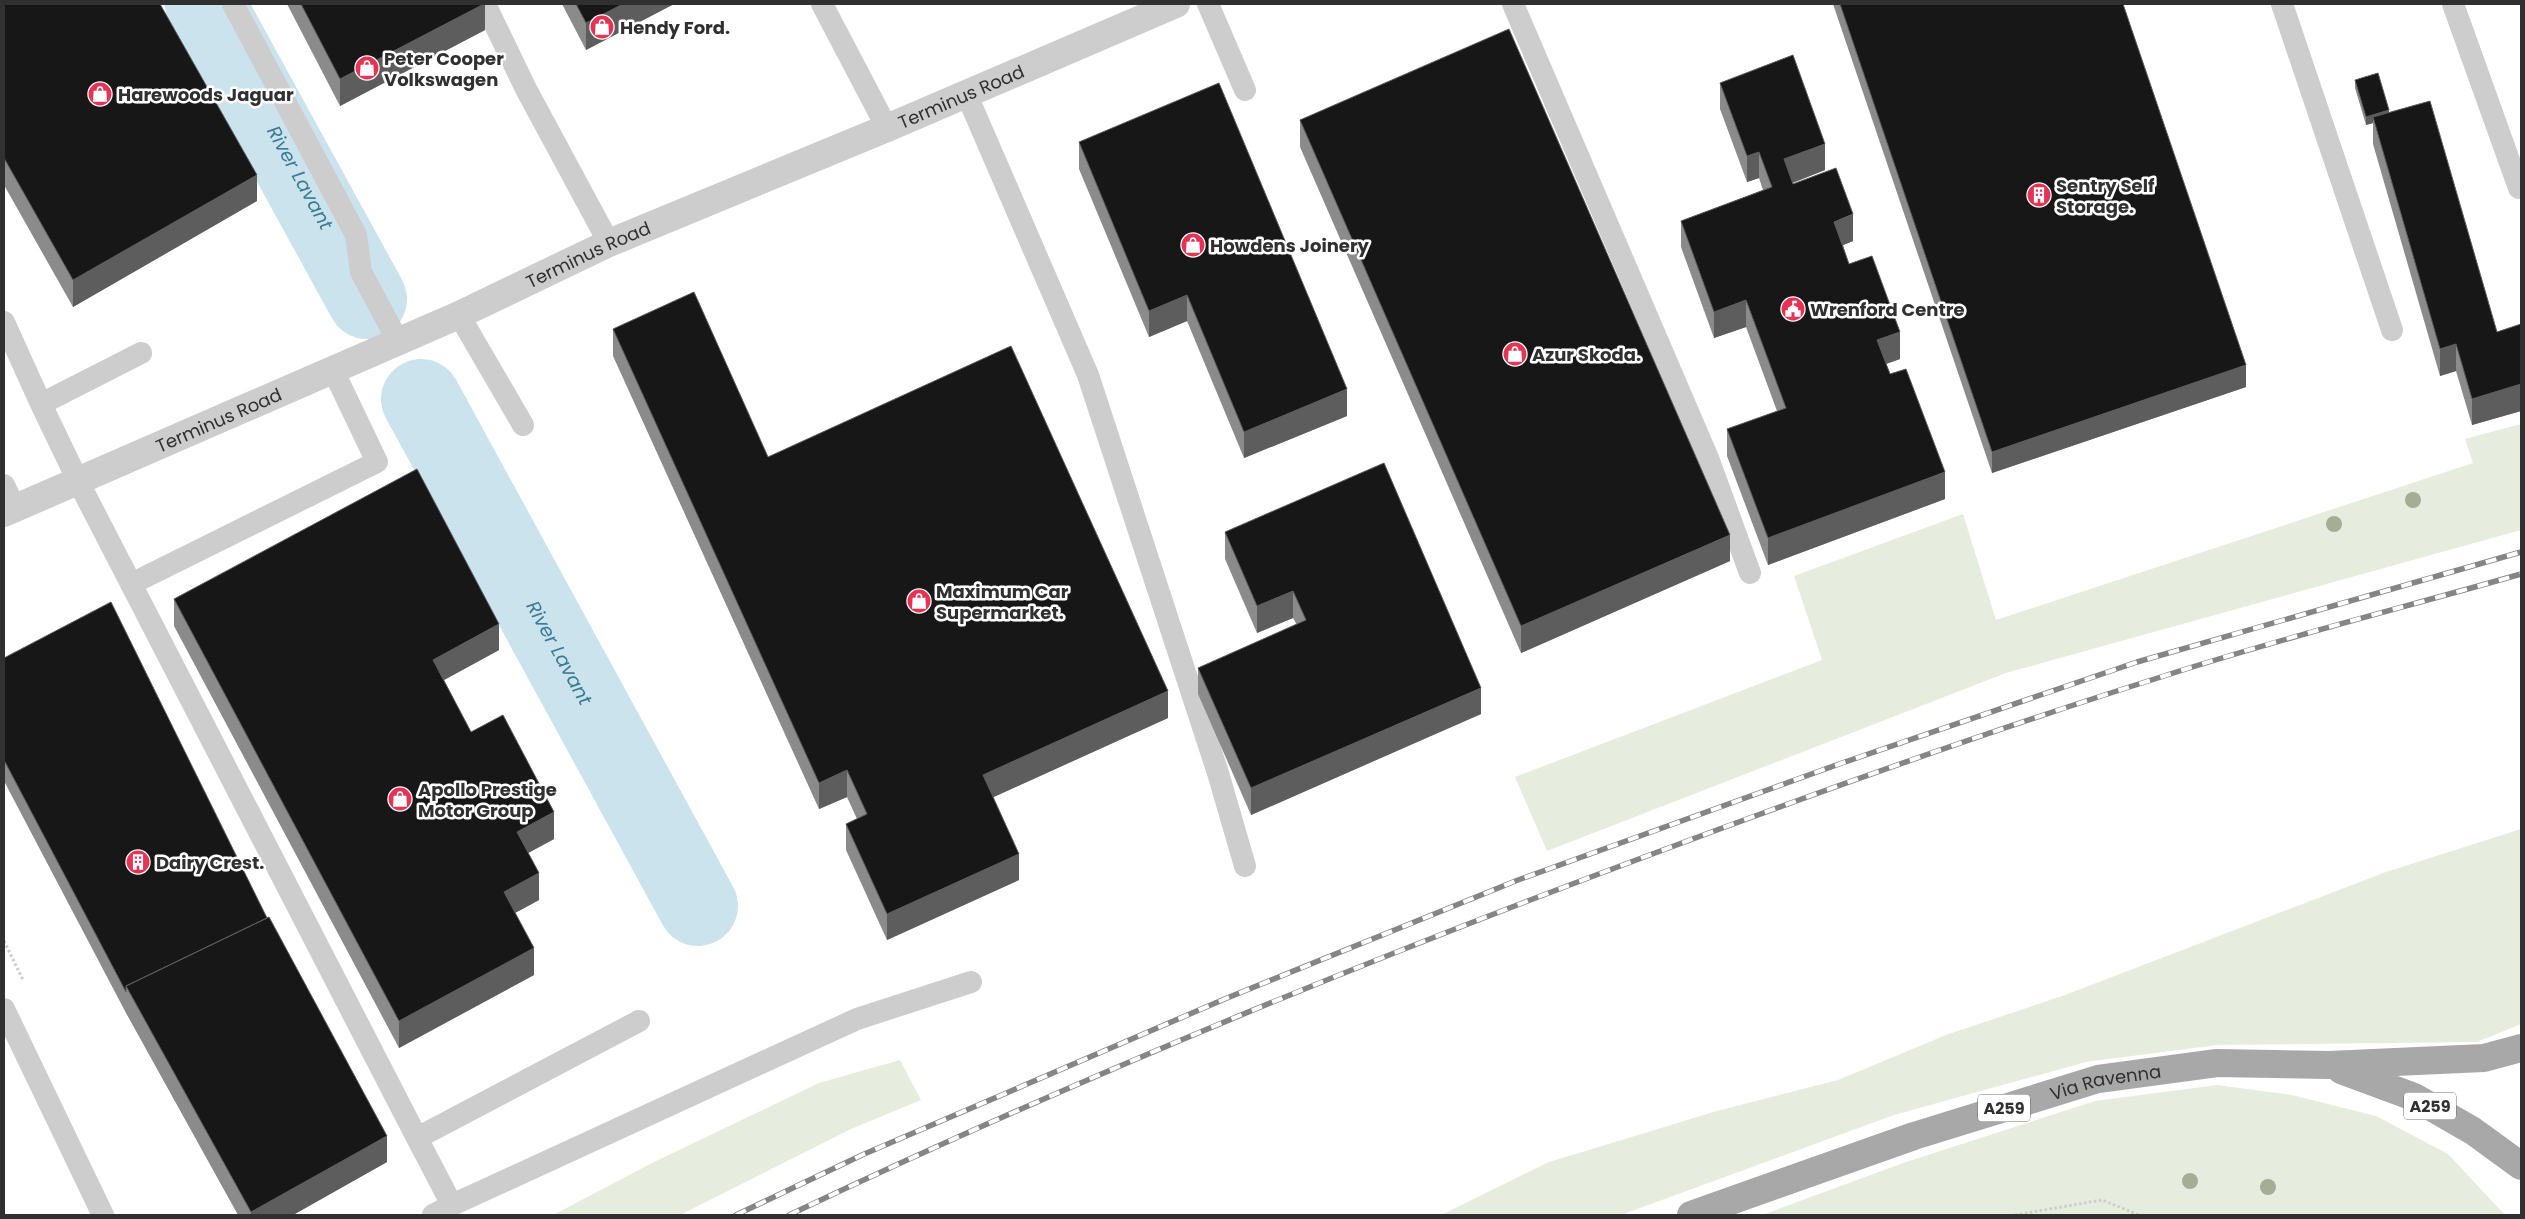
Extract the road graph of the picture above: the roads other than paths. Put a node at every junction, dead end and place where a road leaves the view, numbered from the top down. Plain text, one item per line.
1 (233, 4) edge
2 (485, 4) edge
3 (822, 4) edge
4 (1176, 4) edge
5 (1208, 4) edge
6 (1513, 4) edge
7 (2282, 4) edge
8 (2453, 4) edge
9 (1245, 90) dead end
10 (966, 93) junction
11 (887, 128) junction
12 (2518, 188) dead end
13 (609, 243) junction
14 (458, 315) junction
15 (4, 322) edge
16 (2392, 330) dead end
17 (398, 342) junction
18 (141, 353) dead end
19 (333, 370) junction
20 (41, 404) junction
21 (523, 425) dead end
22 (78, 481) junction
23 (7, 502) edge
24 (1750, 573) dead end
25 (131, 584) junction
26 (1245, 866) dead end
27 (971, 982) dead end
28 (4, 1009) edge
29 (639, 1020) dead end
30 (2521, 1048) edge
31 (2330, 1065) junction
32 (417, 1138) junction
33 (2521, 1166) edge
34 (443, 1210) edge
35 (103, 1215) edge
36 (1691, 1215) edge

1 - 17 lane
2 - 13 lane
3 - 11 lane
4 - 10 street, Terminus Road
5 - 9 lane
6 - 24 lane
7 - 16 lane
8 - 12 lane
10 - 11 street, Terminus Road
10 - 26 lane
11 - 13 street, Terminus Road
13 - 14 street, Terminus Road
14 - 17 street, Terminus Road
14 - 21 lane
15 - 20 lane
17 - 19 street, Terminus Road
18 - 20 lane
19 - 22 street, Terminus Road
19 - 25 lane
20 - 22 lane
22 - 23 street, Terminus Road
22 - 25 lane
25 - 32 lane
27 - 34 lane
28 - 35 lane
29 - 32 lane
30 - 31 main road, Via Ravenna / A259
31 - 33 main road, Via Ravenna / A259
31 - 36 main road, Via Ravenna / A259
32 - 34 lane

